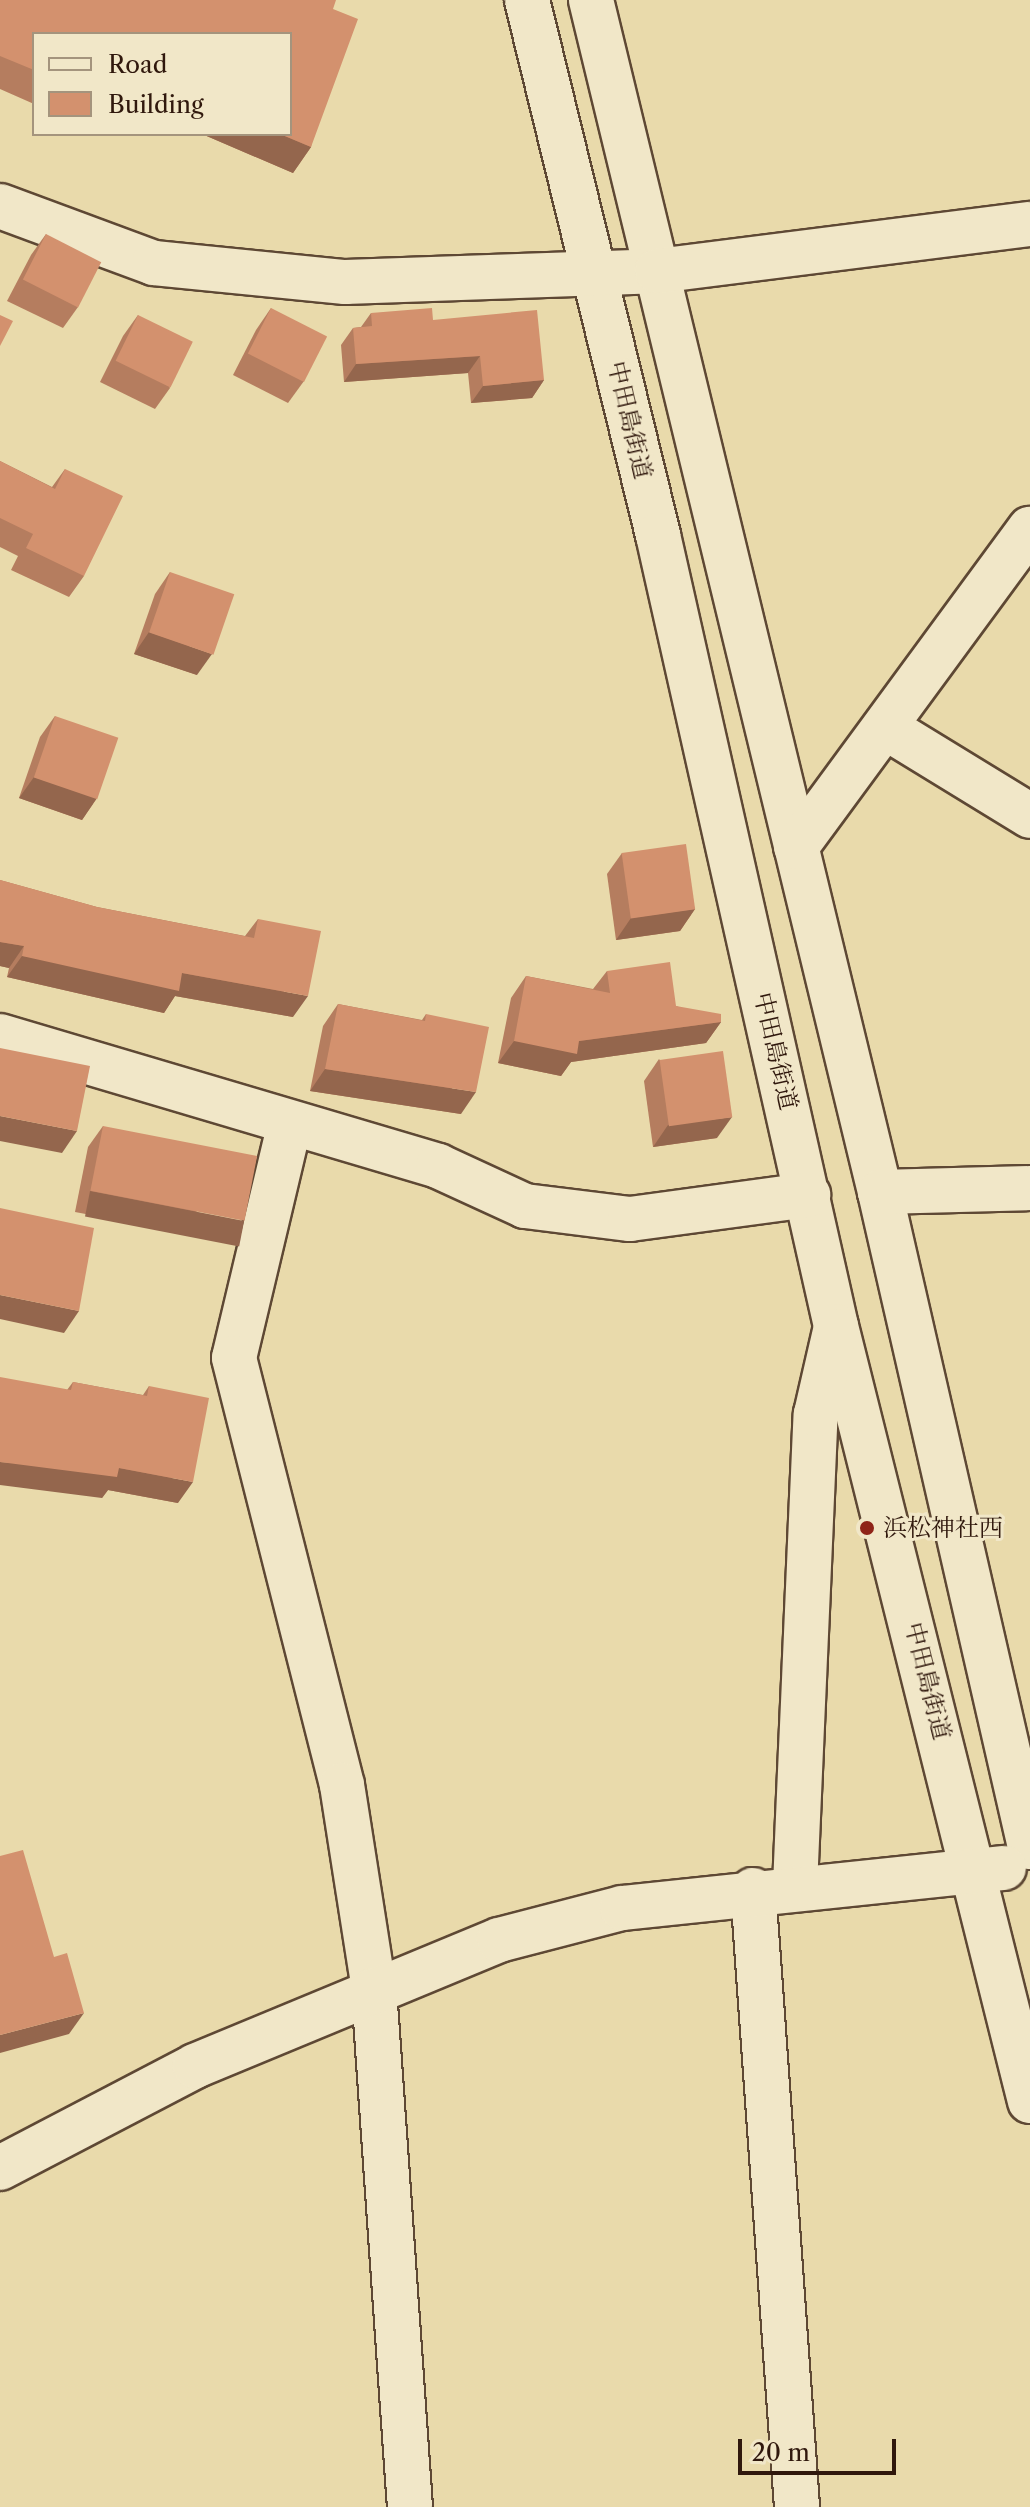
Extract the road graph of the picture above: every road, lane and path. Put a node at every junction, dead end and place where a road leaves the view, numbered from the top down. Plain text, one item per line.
1 (527, 0) edge
2 (591, 0) edge
3 (0, 206) edge
4 (1030, 224) edge
5 (657, 271) junction
6 (595, 273) junction
7 (1030, 529) edge
8 (885, 727) junction
9 (1030, 816) edge
10 (796, 847) junction
11 (0, 1036) edge
12 (289, 1127) junction
13 (1030, 1188) edge
14 (880, 1192) junction
15 (808, 1195) junction
16 (836, 1326) junction
17 (1030, 1847) edge
18 (1030, 1865) edge
19 (976, 1870) junction
20 (774, 1888) junction
21 (374, 1990) junction
22 (1030, 2101) edge
23 (0, 2168) edge
24 (410, 2507) edge
25 (797, 2507) edge

1 - 6 street, 中田島街道
2 - 5 street
3 - 6 street
4 - 5 street
5 - 6 street
5 - 10 street
6 - 15 street, 中田島街道
7 - 8 street
8 - 9 street
8 - 10 street
10 - 14 street
11 - 12 street
12 - 15 street
12 - 21 street
13 - 14 street
14 - 17 street
15 - 16 street, 中田島街道
16 - 19 street, 中田島街道
16 - 20 street
18 - 19 street
19 - 20 street
19 - 22 street, 中田島街道
20 - 21 street
20 - 25 street
21 - 23 street
21 - 24 street

